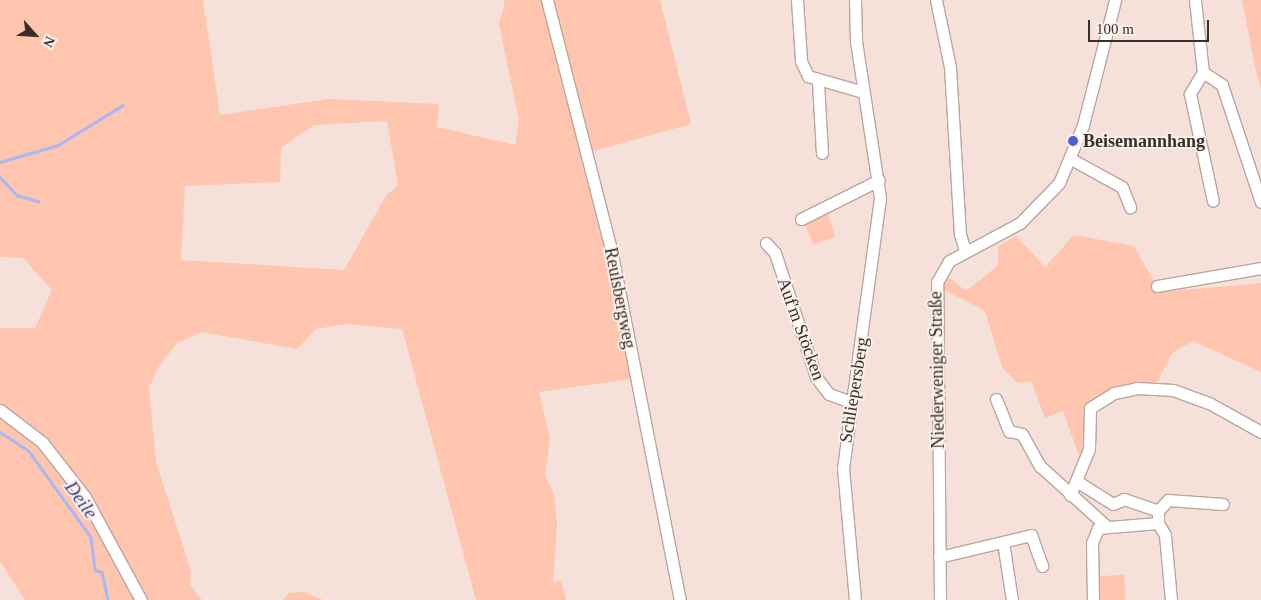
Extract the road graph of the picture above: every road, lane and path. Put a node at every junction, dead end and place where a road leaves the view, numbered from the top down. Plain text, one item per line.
1 (547, 0) edge
2 (798, 0) edge
3 (855, 0) edge
4 (936, 0) edge
5 (1115, 0) edge
6 (1195, 0) edge
7 (1203, 72) junction
8 (818, 82) junction
9 (863, 92) junction
10 (822, 153) dead end
11 (1070, 159) junction
12 (1257, 176) edge
13 (879, 180) junction
14 (1213, 201) dead end
15 (1261, 202) edge
16 (1130, 207) dead end
17 (801, 219) dead end
18 (766, 243) dead end
19 (965, 250) junction
20 (1261, 268) edge
21 (1158, 286) dead end
22 (996, 399) dead end
23 (850, 402) junction
24 (0, 410) edge
25 (1261, 432) edge
26 (1078, 482) junction
27 (1070, 495) junction
28 (1223, 504) dead end
29 (1158, 511) junction
30 (1158, 523) junction
31 (1105, 525) junction
32 (1003, 542) junction
33 (939, 557) junction
34 (1042, 566) dead end
35 (141, 600) edge
36 (680, 600) edge
37 (855, 600) edge
38 (940, 600) edge
39 (1012, 600) edge
40 (1094, 600) edge
41 (1171, 600) edge

1 - 36 street, Reulsbergweg
2 - 8 street
3 - 9 street, Schliepersberg
4 - 19 street
5 - 11 street, Niederweniger Straße
6 - 7 street
7 - 12 street
7 - 14 street
8 - 9 street
8 - 10 street
9 - 13 street, Schliepersberg
11 - 16 street
11 - 19 street, Niederweniger Straße
12 - 15 street
13 - 17 street
13 - 23 street, Schliepersberg
18 - 23 street, Auf'm Stöcken
19 - 33 street, Niederweniger Straße
20 - 21 street
22 - 27 street
23 - 37 street, Schliepersberg
24 - 35 street
25 - 26 street
26 - 27 street
26 - 29 street
27 - 31 street
28 - 29 street
29 - 30 street
30 - 31 street
30 - 41 street
31 - 40 street
32 - 33 street
32 - 34 street
32 - 39 street
33 - 38 street, Niederweniger Straße

